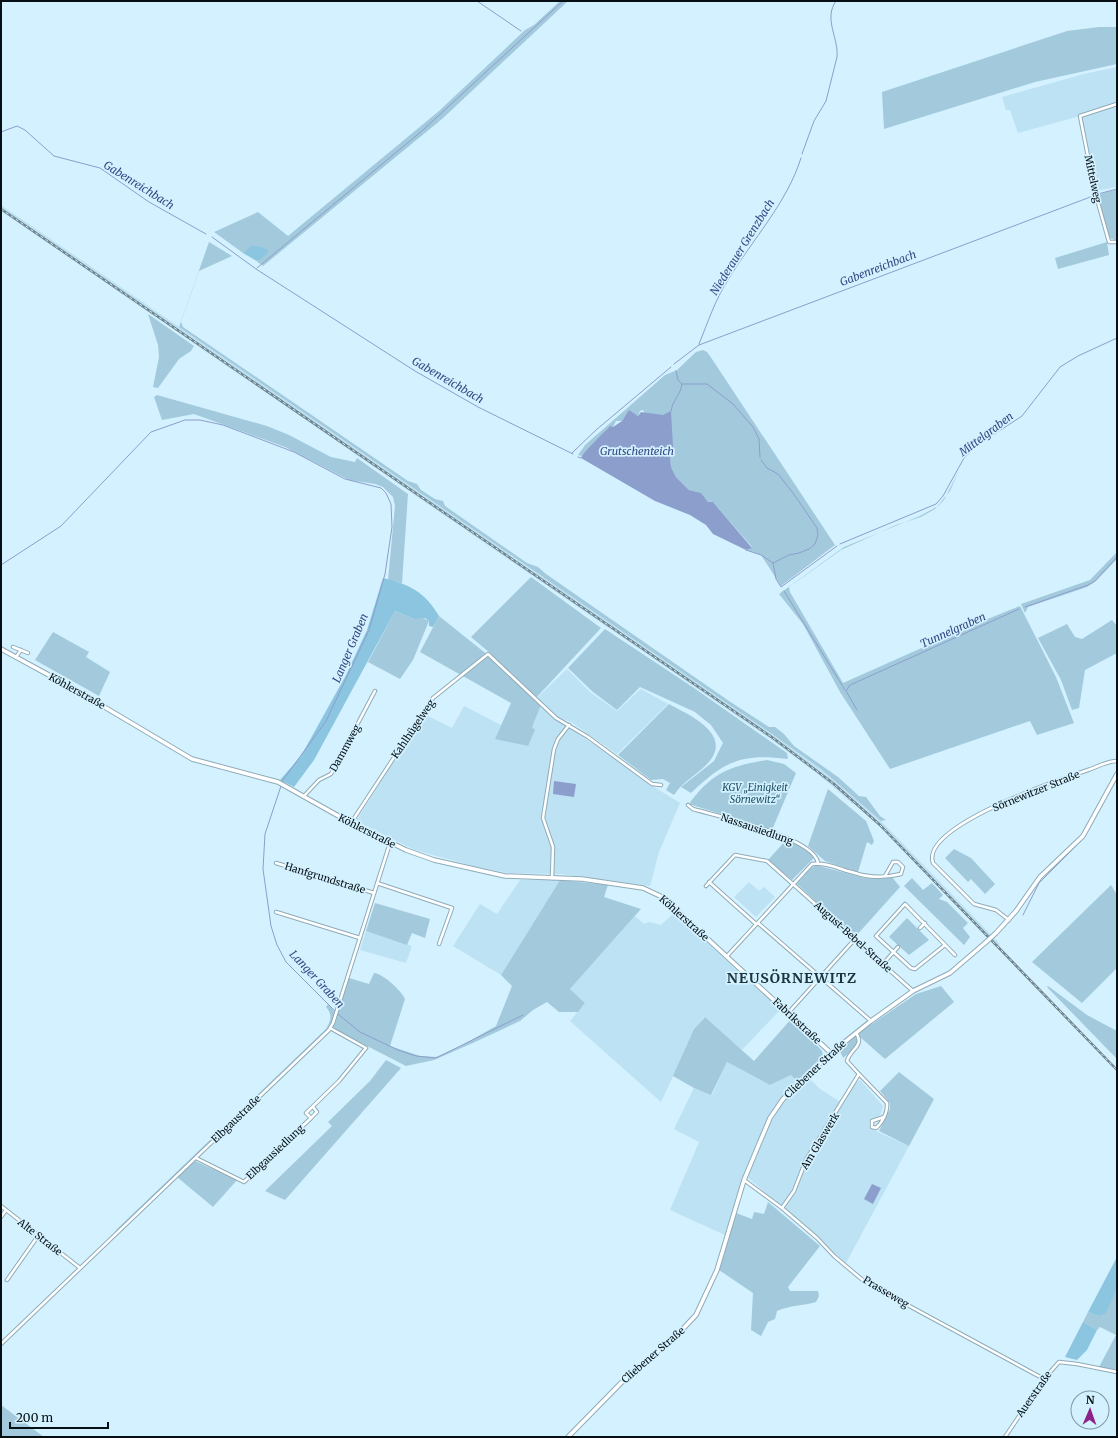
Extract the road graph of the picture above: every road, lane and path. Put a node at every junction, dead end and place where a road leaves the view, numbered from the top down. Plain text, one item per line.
1 (1117, 104) edge
2 (1117, 242) edge
3 (13, 647) dead end
4 (1, 649) edge
5 (21, 650) junction
6 (28, 653) dead end
7 (16, 658) junction
8 (375, 691) dead end
9 (569, 725) junction
10 (1117, 761) edge
11 (1117, 774) edge
12 (661, 785) dead end
13 (304, 796) junction
14 (688, 805) dead end
15 (351, 823) junction
16 (390, 843) junction
17 (276, 863) dead end
18 (818, 863) junction
19 (885, 876) junction
20 (552, 878) junction
21 (709, 882) junction
22 (378, 883) junction
23 (793, 883) junction
24 (706, 886) dead end
25 (374, 893) junction
26 (276, 912) dead end
27 (1009, 920) junction
28 (925, 923) junction
29 (757, 924) junction
30 (920, 928) dead end
31 (360, 938) junction
32 (856, 939) junction
33 (439, 944) dead end
34 (945, 944) junction
35 (898, 947) dead end
36 (894, 952) junction
37 (955, 955) dead end
38 (727, 956) junction
39 (883, 964) junction
40 (820, 978) junction
41 (913, 991) junction
42 (789, 1012) junction
43 (871, 1021) junction
44 (330, 1028) junction
45 (856, 1033) junction
46 (831, 1053) junction
47 (859, 1074) junction
48 (313, 1107) junction
49 (884, 1117) junction
50 (311, 1118) junction
51 (196, 1158) junction
52 (744, 1180) junction
53 (1, 1206) edge
54 (782, 1208) junction
55 (6, 1210) junction
56 (1, 1217) edge
57 (38, 1236) junction
58 (80, 1268) junction
59 (7, 1280) dead end
60 (1, 1344) edge
61 (1117, 1372) edge
62 (1044, 1379) junction
63 (568, 1437) edge
64 (1005, 1437) edge

1 - 2 street, Mittelweg
3 - 5 street
4 - 7 street, Köhlerstraße
5 - 6 street
5 - 7 street
7 - 13 street, Köhlerstraße
8 - 13 street, Dammweg
9 - 12 street
9 - 15 street, Kahlhügelweg
9 - 20 street
10 - 27 street, Sörnewitzer Straße
11 - 27 street, Cliebener Straße
13 - 15 street, Köhlerstraße
14 - 18 street, Nassausiedlung
15 - 16 street, Köhlerstraße
16 - 20 street, Köhlerstraße
16 - 22 street, Elbgaustraße
17 - 25 street, Hanfgrundstraße
18 - 19 street
18 - 23 street
19 - 19 street
20 - 38 street, Köhlerstraße
21 - 23 street, August-Bebel-Straße
21 - 24 street
21 - 29 street
22 - 25 street, Elbgaustraße
22 - 33 street
23 - 29 street
23 - 32 street, August-Bebel-Straße
25 - 31 street, Elbgaustraße
26 - 31 street
27 - 41 street, Cliebener Straße, bridge
28 - 30 street
28 - 34 street
28 - 36 street
29 - 38 street
29 - 40 street
31 - 44 street, Elbgaustraße
32 - 39 street, August-Bebel-Straße
32 - 40 street
34 - 36 street
34 - 37 street
35 - 36 street
36 - 39 street
38 - 42 street, Fabrikstraße
39 - 41 street, August-Bebel-Straße
40 - 42 street
40 - 43 street
41 - 43 street, Cliebener Straße
42 - 46 street, Fabrikstraße
43 - 45 street, Cliebener Straße
44 - 48 street
44 - 51 street, Elbgaustraße
45 - 46 street, Cliebener Straße
45 - 47 street
46 - 52 street, Cliebener Straße
47 - 49 street
47 - 54 street, Am Glaswerk
48 - 50 street, Elbgausiedlung
48 - 50 street, Elbgausiedlung
49 - 49 street
50 - 51 street, Elbgausiedlung
51 - 58 street, Elbgaustraße
52 - 54 street, Prasseweg
52 - 63 street, Cliebener Straße
53 - 55 street, Alte Straße
54 - 62 street, Prasseweg
55 - 56 street
55 - 57 street, Alte Straße
57 - 58 street, Alte Straße
57 - 59 street
58 - 60 street, Elbgaustraße
61 - 62 street, Auerstraße
62 - 64 street, Auerstraße

